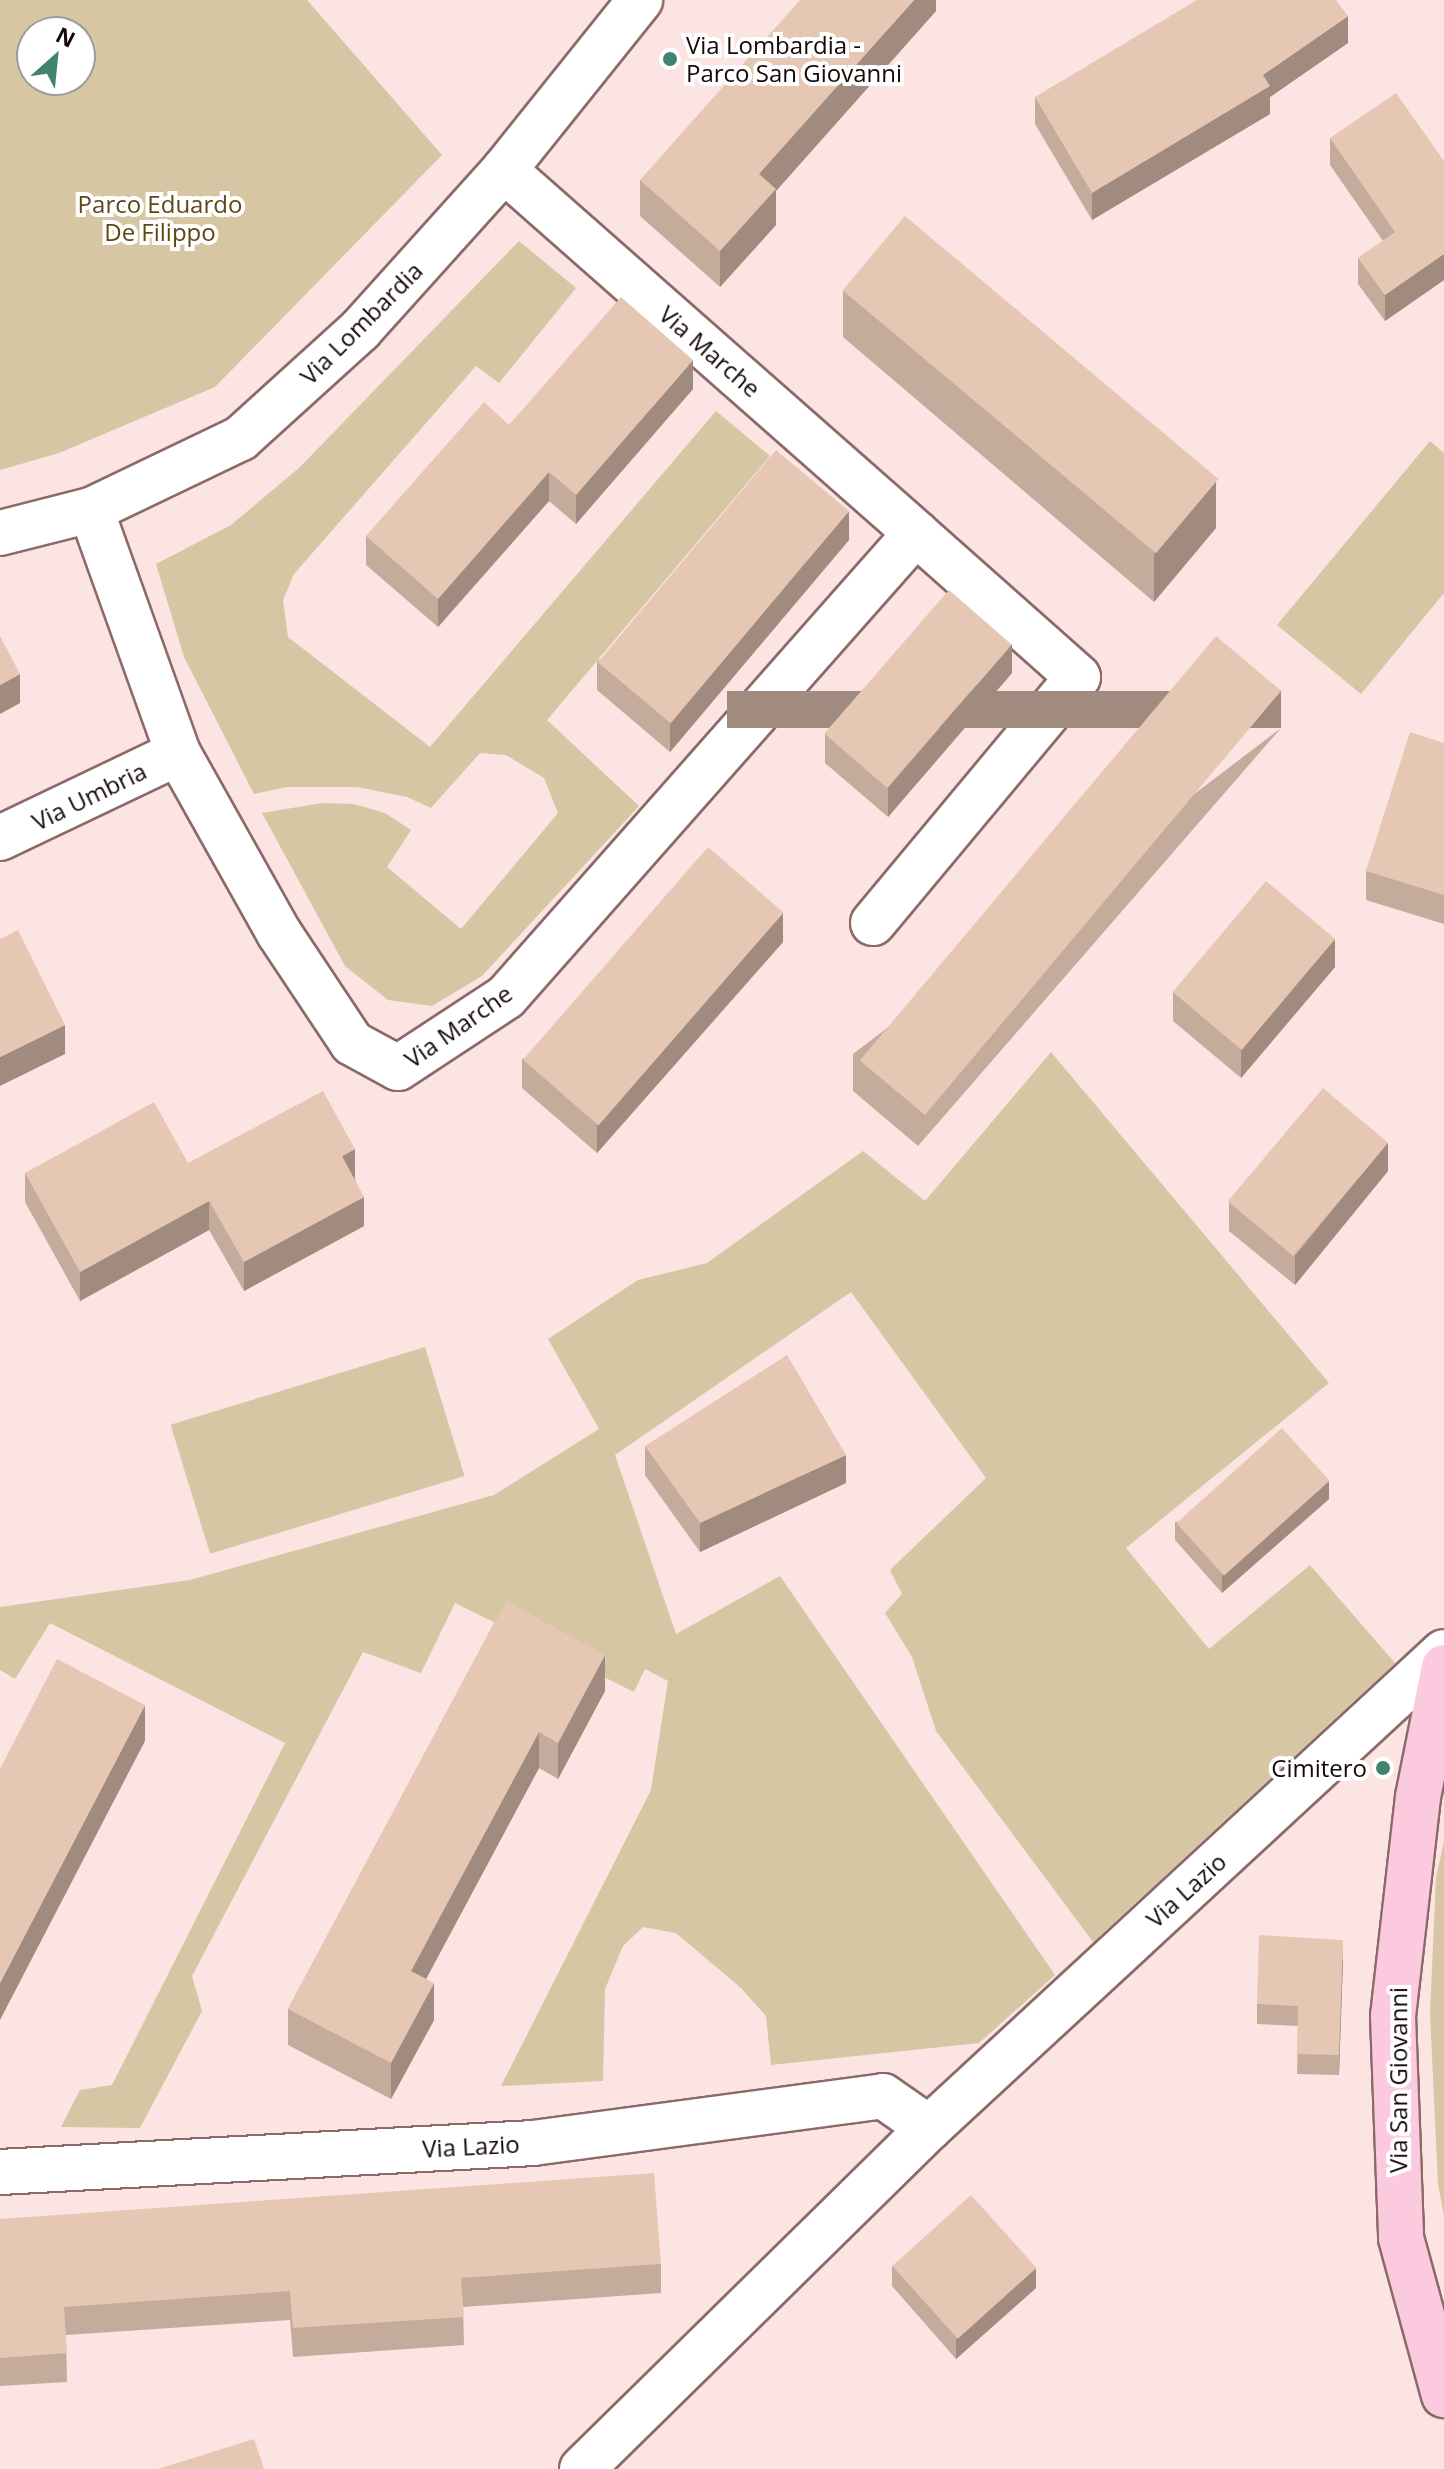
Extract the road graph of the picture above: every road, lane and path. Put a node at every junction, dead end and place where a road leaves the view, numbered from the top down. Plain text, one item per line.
1 (640, 0) edge
2 (504, 170) junction
3 (91, 510) junction
4 (0, 533) edge
5 (916, 533) junction
6 (178, 753) junction
7 (0, 838) edge
8 (873, 923) dead end
9 (1444, 1652) edge
10 (1444, 1667) edge
11 (929, 2128) junction
12 (0, 2172) edge
13 (1444, 2395) edge
14 (582, 2469) edge

1 - 2 street, Via Lombardia
2 - 3 street, Via Lombardia
2 - 5 street, Via Marche
3 - 4 street, Via Lombardia
3 - 6 street, Via Marche
5 - 6 street, Via Marche
5 - 8 street, Via Marche
6 - 7 street, Via Umbria
9 - 11 street, Via Lazio
10 - 13 main road, Via San Giovanni
11 - 12 street, Via Lazio
11 - 14 street, Via Lazio

